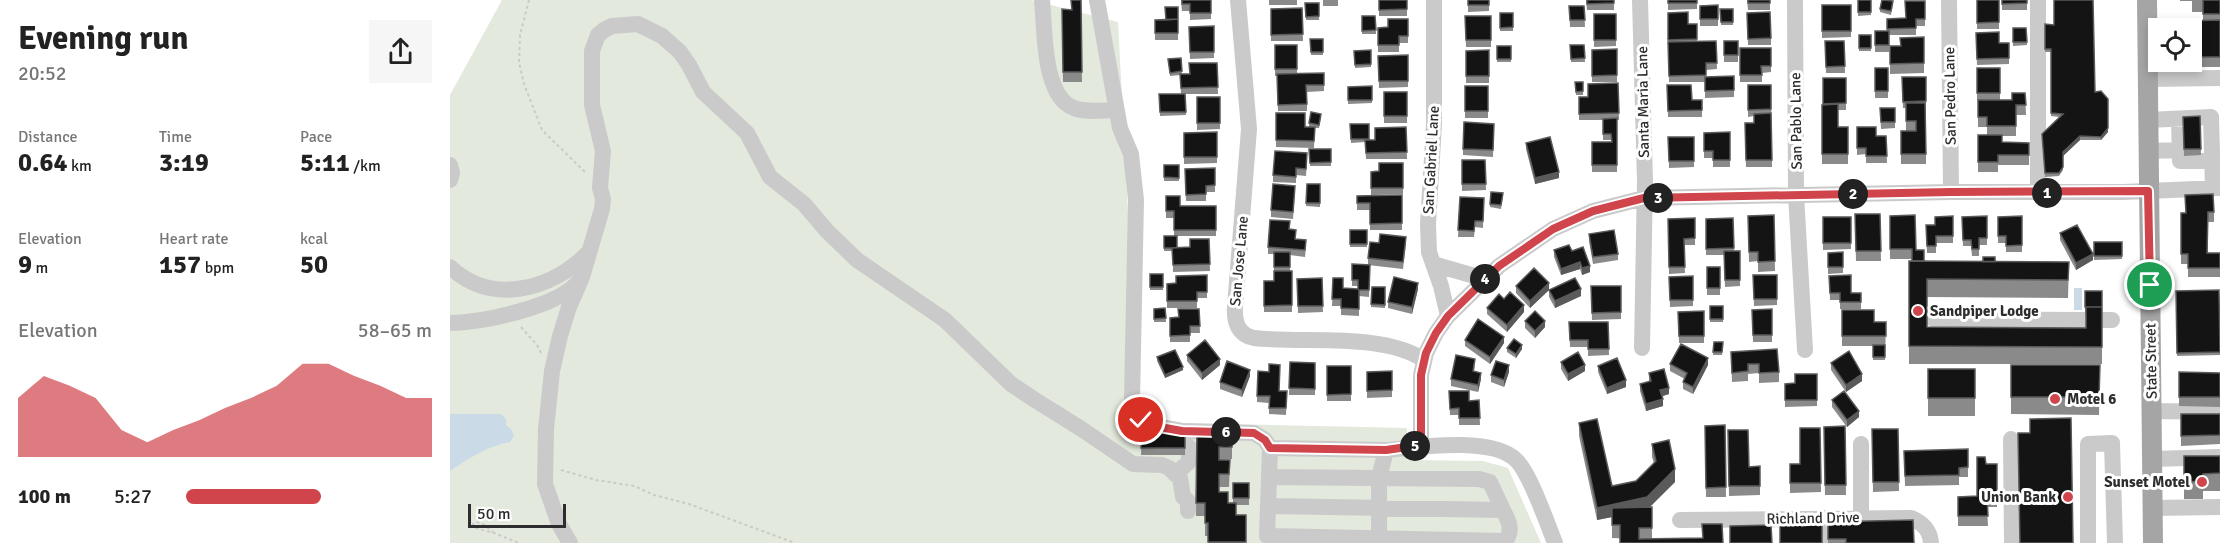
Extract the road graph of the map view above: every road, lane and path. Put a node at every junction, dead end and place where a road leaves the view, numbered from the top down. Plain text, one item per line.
1 (529, 0) edge
2 (1042, 0) edge
3 (1097, 0) edge
4 (1238, 0) edge
5 (1434, 0) edge
6 (1640, 0) edge
7 (1795, 0) edge
8 (1949, 0) edge
9 (2038, 0) edge
10 (2147, 0) edge
11 (2220, 78) edge
12 (2148, 79) junction
13 (1116, 110) junction
14 (2180, 119) junction
15 (2148, 120) junction
16 (2191, 141) junction
17 (2148, 151) junction
18 (2213, 161) junction
19 (450, 165) edge
20 (450, 180) edge
21 (600, 188) junction
22 (2217, 188) edge
23 (2148, 191) junction
24 (1951, 192) junction
25 (2038, 193) junction
26 (1797, 195) junction
27 (1644, 198) junction
28 (589, 253) junction
29 (1433, 264) junction
30 (450, 267) edge
31 (582, 277) junction
32 (1485, 279) junction
33 (504, 316) junction
34 (1448, 316) junction
35 (1933, 320) dead end
36 (2084, 320) edge
37 (450, 323) edge
38 (1642, 348) dead end
39 (1805, 350) dead end
40 (541, 354) dead end
41 (1424, 360) junction
42 (2151, 411) junction
43 (2220, 412) edge
44 (2011, 439) dead end
45 (1861, 444) dead end
46 (1421, 445) junction
47 (1189, 447) dead end
48 (1270, 448) junction
49 (1386, 450) junction
50 (2220, 457) edge
51 (2152, 459) junction
52 (545, 462) junction
53 (1175, 474) junction
54 (1269, 477) junction
55 (1379, 478) junction
56 (1269, 506) junction
57 (2220, 507) edge
58 (2153, 508) junction
59 (1379, 509) junction
60 (1503, 510) junction
61 (1188, 511) dead end
62 (1826, 518) junction
63 (1861, 518) junction
64 (1680, 520) dead end
65 (494, 533) junction
66 (1379, 538) junction
67 (519, 543) edge
68 (570, 543) edge
69 (795, 543) edge
70 (1555, 543) edge
71 (1826, 543) edge
72 (1931, 543) edge
73 (2012, 543) edge
74 (2088, 543) edge
75 (2115, 543) edge
76 (2153, 543) edge

1 - 21 path
2 - 13 street
3 - 13 street
4 - 41 street, San Jose Lane
5 - 29 street, San Gabriel Lane
6 - 27 street, Santa Maria Lane
7 - 26 street, San Pablo Lane
8 - 24 street, San Pedro Lane
9 - 25 street
10 - 12 main road, State Street
11 - 12 street
12 - 15 main road, State Street
13 - 48 street
14 - 15 street
14 - 16 street
14 - 16 street
15 - 17 main road, State Street
16 - 17 street
16 - 18 street
16 - 18 street
17 - 23 main road, State Street
18 - 22 street
19 - 20 street
21 - 28 street
21 - 53 street
22 - 23 street
23 - 25 street
23 - 42 main road, State Street
24 - 25 street
24 - 26 street
26 - 27 street
26 - 39 street, San Pablo Lane
27 - 32 street
27 - 38 street, Santa Maria Lane
28 - 30 street
28 - 31 street
29 - 32 street
29 - 34 street, San Gabriel Lane
31 - 33 street
31 - 52 street
32 - 34 street
33 - 37 street
33 - 40 path
34 - 41 street
35 - 36 street
41 - 46 street
42 - 43 street
42 - 51 main road, State Street
44 - 73 street
45 - 63 street
46 - 49 street
46 - 70 street
47 - 53 street
48 - 49 street
48 - 54 street
49 - 55 street
50 - 51 street
51 - 58 main road, State Street
52 - 68 street
52 - 69 path
53 - 61 street
54 - 55 street
54 - 56 street
55 - 59 street
55 - 60 street
56 - 59 street
56 - 66 street
57 - 58 street
58 - 76 main road, State Street
59 - 60 street
59 - 66 street
60 - 66 street
62 - 63 street, Richland Drive
62 - 64 street, Richland Drive
62 - 71 street
63 - 72 street, Richland Drive
65 - 65 path
65 - 67 path
74 - 75 street

